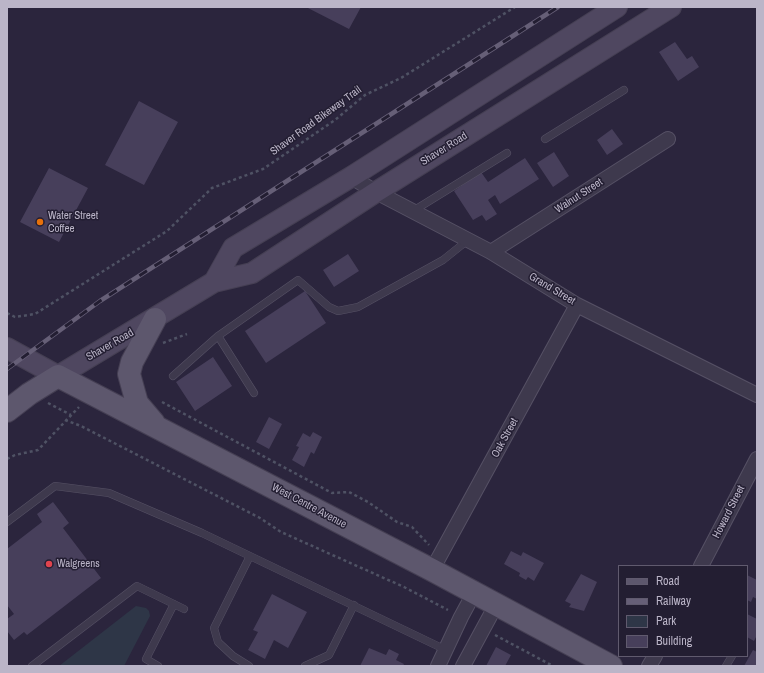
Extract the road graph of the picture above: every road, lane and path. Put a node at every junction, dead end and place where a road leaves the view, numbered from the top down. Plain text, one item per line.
1 (515, 7) edge
2 (617, 7) edge
3 (671, 7) edge
4 (624, 90) dead end
5 (545, 139) dead end
6 (668, 139) dead end
7 (507, 153) dead end
8 (351, 177) junction
9 (376, 192) junction
10 (413, 212) junction
11 (468, 240) junction
12 (491, 252) junction
13 (214, 282) junction
14 (577, 305) junction
15 (7, 312) edge
16 (155, 319) junction
17 (187, 334) dead end
18 (218, 336) junction
19 (161, 344) dead end
20 (7, 348) edge
21 (58, 376) junction
22 (173, 376) dead end
23 (92, 394) junction
24 (254, 394) dead end
25 (757, 395) edge
26 (158, 400) dead end
27 (7, 411) edge
28 (65, 420) junction
29 (157, 427) junction
30 (7, 459) edge
31 (757, 459) edge
32 (7, 522) edge
33 (250, 556) junction
34 (437, 562) junction
35 (702, 565) edge
36 (474, 593) junction
37 (174, 604) junction
38 (496, 605) junction
39 (354, 606) junction
40 (184, 609) dead end
41 (461, 617) junction
42 (484, 629) junction
43 (446, 650) junction
44 (654, 657) edge
45 (731, 657) edge
46 (32, 666) edge
47 (158, 666) edge
48 (249, 666) edge
49 (305, 666) edge
50 (438, 666) edge
51 (463, 666) edge
52 (553, 666) edge
53 (610, 666) edge
54 (649, 666) edge
55 (726, 666) edge

1 - 15 path, Shaver Road Bikeway Trail
2 - 8 main road, Shaver Road
3 - 9 main road, Shaver Road
4 - 5 lane
6 - 12 street, Walnut Street
7 - 10 lane
8 - 9 street, Grand Street
8 - 13 main road, Shaver Road
9 - 10 street, Grand Street
9 - 13 main road, Shaver Road
10 - 11 street, Grand Street
11 - 12 street, Grand Street
11 - 18 lane
12 - 14 street, Grand Street
13 - 16 main road, Shaver Road
14 - 25 street, Grand Street
14 - 34 street, Oak Street
16 - 21 main road, Shaver Road
16 - 29 main road
17 - 19 path
18 - 22 lane
18 - 24 lane
20 - 21 main road, West Centre Avenue
21 - 23 main road, West Centre Avenue
21 - 27 main road, Shaver Road
23 - 28 path
23 - 29 main road, West Centre Avenue
26 - 34 path
28 - 30 path
28 - 41 path
29 - 34 main road, West Centre Avenue
31 - 35 street, Howard Street
32 - 33 lane
33 - 39 lane
33 - 48 lane
34 - 36 main road, West Centre Avenue
36 - 38 main road, West Centre Avenue
36 - 41 street
37 - 40 lane
37 - 46 lane
37 - 47 lane
38 - 42 street
38 - 53 main road, West Centre Avenue
39 - 43 lane
39 - 49 lane
41 - 43 street
42 - 51 street
42 - 52 path
43 - 50 street
44 - 54 street
45 - 55 lane

